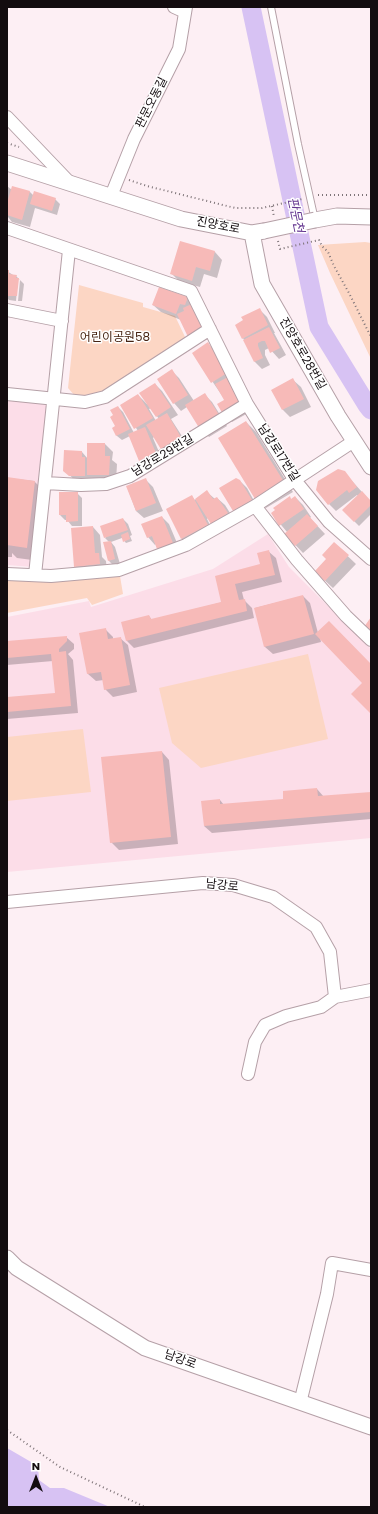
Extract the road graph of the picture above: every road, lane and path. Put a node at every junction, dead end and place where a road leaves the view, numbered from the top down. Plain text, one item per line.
1 (174, 7) edge
2 (271, 7) edge
3 (186, 9) edge
4 (7, 118) edge
5 (7, 163) edge
6 (119, 176) junction
7 (70, 183) junction
8 (371, 195) edge
9 (111, 196) junction
10 (310, 197) junction
11 (371, 217) edge
12 (315, 220) junction
13 (7, 228) edge
14 (258, 232) junction
15 (280, 249) dead end
16 (69, 250) junction
17 (7, 310) edge
18 (62, 321) junction
19 (210, 329) junction
20 (371, 337) edge
21 (7, 394) edge
22 (53, 399) junction
23 (247, 404) junction
24 (354, 441) junction
25 (371, 467) edge
26 (294, 480) junction
27 (45, 483) junction
28 (255, 506) junction
29 (371, 559) edge
30 (7, 574) edge
31 (35, 575) junction
32 (371, 640) edge
33 (7, 902) edge
34 (371, 990) edge
35 (335, 997) junction
36 (248, 1074) dead end
37 (7, 1258) edge
38 (371, 1270) edge
39 (300, 1403) junction
40 (371, 1427) edge
41 (7, 1430) edge
42 (146, 1507) edge

1 - 3 street
2 - 10 lane
3 - 6 street, 판문오동길
4 - 7 street, 진양호로
5 - 7 street, 진양호로
6 - 9 street, 판문오동길
6 - 10 path
7 - 9 street, 진양호로
8 - 10 path
9 - 14 street, 진양호로
10 - 12 lane
11 - 12 street, 진양호로
12 - 14 street, 진양호로, bridge
13 - 16 street, 남강로17번길
14 - 24 street, 진양호로28번길
15 - 20 path
16 - 18 street
16 - 19 street, 남강로17번길
17 - 18 street
18 - 22 street
19 - 22 street
19 - 23 street, 남강로17번길
21 - 22 street
22 - 27 street
23 - 26 street, 남강로17번길
23 - 27 street, 남강로29번길
24 - 25 street, 진양호로28번길
24 - 26 street
26 - 28 street
26 - 29 street, 남강로17번길
27 - 31 street
28 - 31 street
28 - 32 street
30 - 31 street
33 - 35 street, 남강로
34 - 35 street
35 - 36 street
37 - 39 street, 남강로
38 - 39 street
39 - 40 street, 남강로
41 - 42 path

